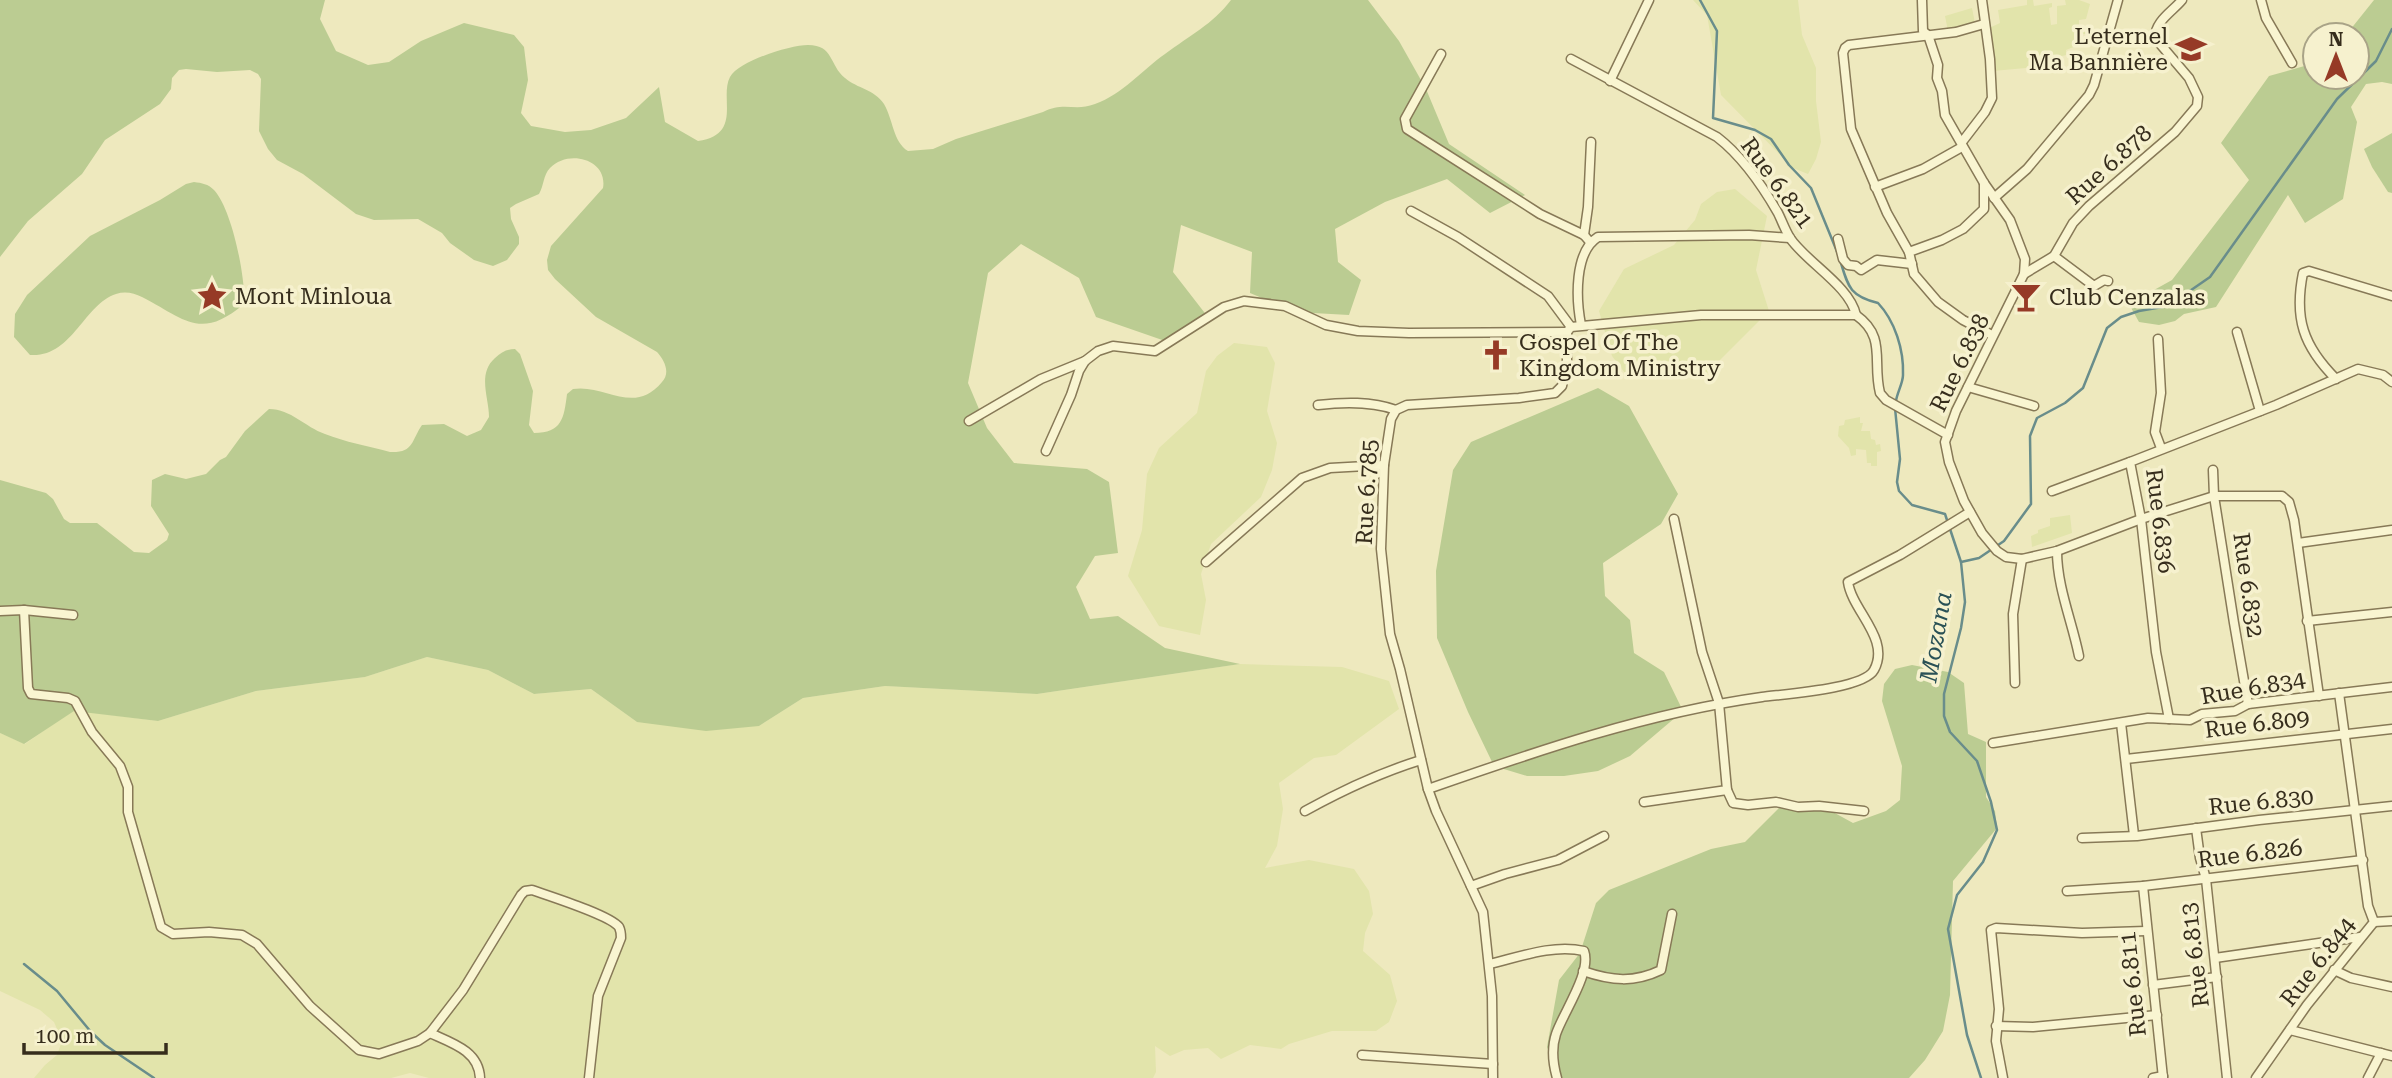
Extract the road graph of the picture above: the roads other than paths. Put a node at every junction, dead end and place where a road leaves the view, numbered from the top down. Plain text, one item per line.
1 (1649, 0) edge
2 (1922, 0) edge
3 (1982, 0) edge
4 (2118, 0) edge
5 (2182, 0) edge
6 (2261, 0) edge
7 (1984, 24) junction
8 (1927, 35) junction
9 (1441, 54) dead end
10 (1571, 60) dead end
11 (2292, 63) dead end
12 (1610, 81) junction
13 (1591, 142) dead end
14 (1962, 144) junction
15 (1984, 183) junction
16 (1875, 187) junction
17 (1994, 198) junction
18 (1411, 211) dead end
19 (1587, 238) junction
20 (1790, 239) junction
21 (1838, 239) dead end
22 (1909, 252) junction
23 (2053, 256) junction
24 (1912, 264) junction
25 (2024, 274) junction
26 (2108, 281) dead end
27 (2392, 296) edge
28 (1856, 315) junction
29 (1573, 328) junction
30 (2237, 332) dead end
31 (1992, 335) junction
32 (2158, 339) dead end
33 (1085, 361) junction
34 (2336, 379) junction
35 (2392, 382) edge
36 (1968, 387) junction
37 (1318, 405) dead end
38 (2034, 405) dead end
39 (1396, 410) junction
40 (2260, 411) junction
41 (969, 421) dead end
42 (1948, 435) junction
43 (2161, 448) junction
44 (1046, 451) dead end
45 (2130, 462) junction
46 (1384, 465) junction
47 (2213, 470) dead end
48 (2052, 491) dead end
49 (2214, 496) junction
50 (1970, 512) junction
51 (1674, 519) dead end
52 (2141, 519) junction
53 (2392, 530) edge
54 (2298, 543) junction
55 (2057, 551) junction
56 (2022, 559) junction
57 (1206, 562) dead end
58 (24, 610) junction
59 (0, 611) edge
60 (2392, 612) edge
61 (73, 615) dead end
62 (2307, 621) junction
63 (2079, 656) dead end
64 (2015, 682) dead end
65 (2392, 687) edge
66 (2339, 693) junction
67 (2319, 696) junction
68 (1719, 703) junction
69 (2248, 704) junction
70 (2169, 719) junction
71 (2121, 723) junction
72 (2392, 729) edge
73 (2345, 733) junction
74 (1993, 743) dead end
75 (2126, 759) junction
76 (1421, 760) junction
77 (1427, 789) junction
78 (1727, 790) junction
79 (1644, 802) dead end
80 (2392, 806) edge
81 (1305, 811) dead end
82 (1864, 811) dead end
83 (2354, 812) junction
84 (2196, 828) junction
85 (2134, 835) junction
86 (1605, 836) dead end
87 (2082, 838) dead end
88 (2363, 860) junction
89 (2206, 879) junction
90 (1471, 886) junction
91 (2143, 886) junction
92 (2067, 891) dead end
93 (1672, 914) dead end
94 (2392, 921) edge
95 (2374, 922) junction
96 (2146, 932) junction
97 (2360, 937) junction
98 (2215, 958) junction
99 (1490, 964) junction
100 (2334, 970) junction
101 (1583, 971) junction
102 (2217, 977) junction
103 (2153, 985) junction
104 (2392, 987) edge
105 (2157, 1015) junction
106 (1996, 1026) junction
107 (2290, 1030) junction
108 (430, 1033) junction
109 (2381, 1054) junction
110 (1362, 1055) dead end
111 (2392, 1056) edge
112 (1493, 1063) junction
113 (2163, 1077) edge
114 (480, 1078) edge
115 (589, 1078) edge
116 (1493, 1078) edge
117 (1557, 1078) edge
118 (2003, 1078) edge
119 (2153, 1078) edge
120 (2227, 1078) edge
121 (2256, 1078) edge
122 (2368, 1078) edge

1 - 12 street
2 - 8 street
3 - 7 street
4 - 17 street
5 - 23 street, Rue 6.878
6 - 11 street
7 - 8 street
7 - 14 street
8 - 14 street
8 - 16 street
9 - 19 street
10 - 12 street, Rue 6.821
12 - 20 street, Rue 6.821
13 - 19 street
14 - 15 street
14 - 16 street
15 - 17 street
15 - 22 street
16 - 22 street
17 - 25 street
18 - 29 street
19 - 20 street
19 - 29 street
20 - 28 street, Rue 6.821
21 - 24 street
22 - 24 street
23 - 25 street, Rue 6.878
23 - 26 street
24 - 31 street
25 - 31 street, Rue 6.838
27 - 34 street
28 - 29 street
28 - 42 street, Rue 6.821
29 - 33 street
29 - 39 street, Rue 6.785
30 - 40 street
31 - 36 street, Rue 6.838
32 - 43 street
33 - 41 street
33 - 44 street
34 - 35 street, Rue 6.836
34 - 40 street, Rue 6.836
36 - 38 street
36 - 42 street, Rue 6.838
37 - 39 street
39 - 46 street, Rue 6.785
40 - 43 street, Rue 6.836
42 - 50 street, Rue 6.838
43 - 45 street, Rue 6.836
45 - 48 street
45 - 52 street, Rue 6.836
46 - 57 street
46 - 76 street, Rue 6.785
47 - 49 street, Rue 6.832
49 - 52 street
49 - 54 street
49 - 69 street, Rue 6.832
50 - 56 street, Rue 6.838
50 - 68 street
51 - 68 street
52 - 55 street
52 - 70 street, Rue 6.836
53 - 54 street
54 - 62 street
55 - 56 street
55 - 63 street
56 - 64 street
58 - 59 street
58 - 61 street
58 - 108 street
60 - 62 street
62 - 67 street
65 - 66 street, Rue 6.834
66 - 67 street, Rue 6.834
66 - 73 street, Rue 6.844
67 - 69 street, Rue 6.834
68 - 77 street
68 - 78 street
69 - 70 street, Rue 6.834
70 - 71 street, Rue 6.834
71 - 74 street, Rue 6.834
71 - 75 street
72 - 73 street, Rue 6.809
73 - 75 street, Rue 6.809
73 - 83 street, Rue 6.844
75 - 85 street
76 - 77 street, Rue 6.785
76 - 81 street
77 - 90 street, Rue 6.785
78 - 79 street
78 - 82 street
80 - 83 street, Rue 6.830
83 - 84 street, Rue 6.830
83 - 88 street, Rue 6.844
84 - 85 street, Rue 6.830
84 - 89 street, Rue 6.813
85 - 87 street, Rue 6.830
86 - 90 street
88 - 89 street, Rue 6.826
88 - 95 street, Rue 6.844
89 - 91 street, Rue 6.826
89 - 98 street, Rue 6.813
90 - 99 street, Rue 6.785
91 - 92 street, Rue 6.826
91 - 96 street, Rue 6.811
93 - 101 street
94 - 95 street
95 - 97 street, Rue 6.844
96 - 103 street, Rue 6.811
96 - 106 street
97 - 98 street
97 - 100 street, Rue 6.844
98 - 102 street, Rue 6.813
99 - 101 street
99 - 112 street, Rue 6.785
100 - 104 street
100 - 107 street, Rue 6.844
101 - 117 street
102 - 103 street
102 - 120 street, Rue 6.813
103 - 105 street, Rue 6.811
105 - 106 street
105 - 113 street, Rue 6.811
106 - 118 street
107 - 109 street
107 - 121 street, Rue 6.844
108 - 114 street
108 - 115 street
109 - 111 street
109 - 122 street
110 - 112 street
112 - 116 street, Rue 6.785
113 - 119 street

